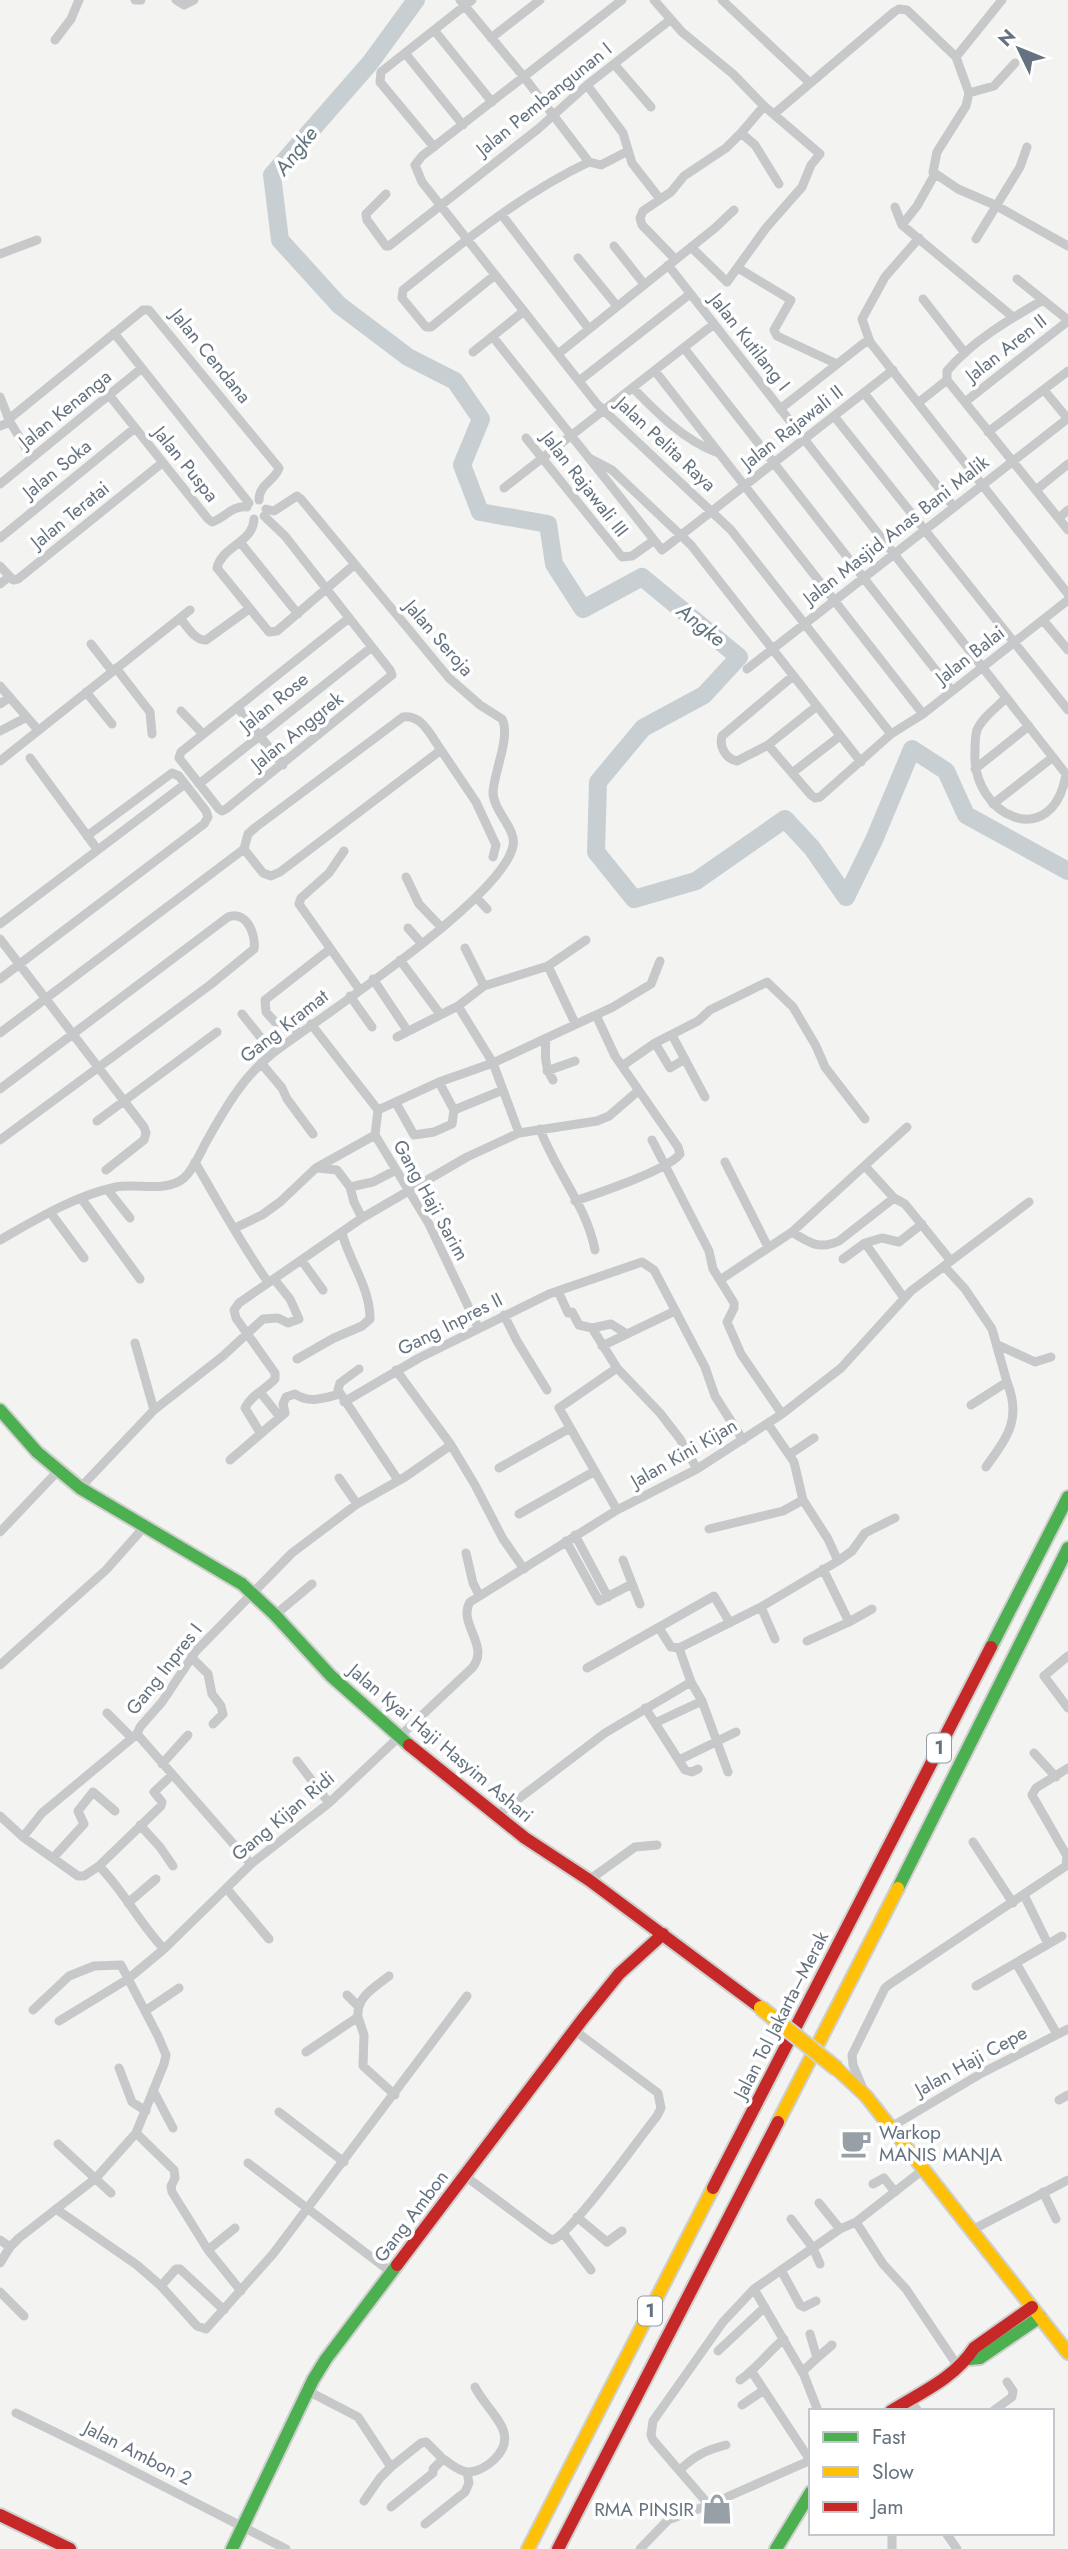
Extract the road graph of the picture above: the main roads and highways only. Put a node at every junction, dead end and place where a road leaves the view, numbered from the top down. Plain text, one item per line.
1 (0, 1410) edge
2 (1068, 1497) edge
3 (1068, 1548) edge
4 (663, 1934) junction
5 (1036, 2312) junction
6 (1062, 2334) edge
7 (1068, 2353) edge
8 (913, 2405) edge
9 (809, 2495) edge
10 (0, 2515) edge
11 (70, 2549) edge
12 (232, 2549) edge
13 (528, 2549) edge
14 (558, 2549) edge
15 (776, 2549) edge

1 - 4 main road, Jalan Kyai Haji Hasyim Ashari
2 - 13 main road, Jalan Tol Jakarta–Merak / 1
3 - 14 main road, 1
4 - 5 main road, Jalan Kyai Haji Hasyim Ashari, bridge
4 - 12 main road, Gang Ambon
5 - 6 main road, Jalan Kyai Haji Hasyim Ashari
5 - 8 main road
6 - 7 main road, Jalan Kyai Haji Hasyim Ashari
9 - 15 main road
10 - 11 main road

